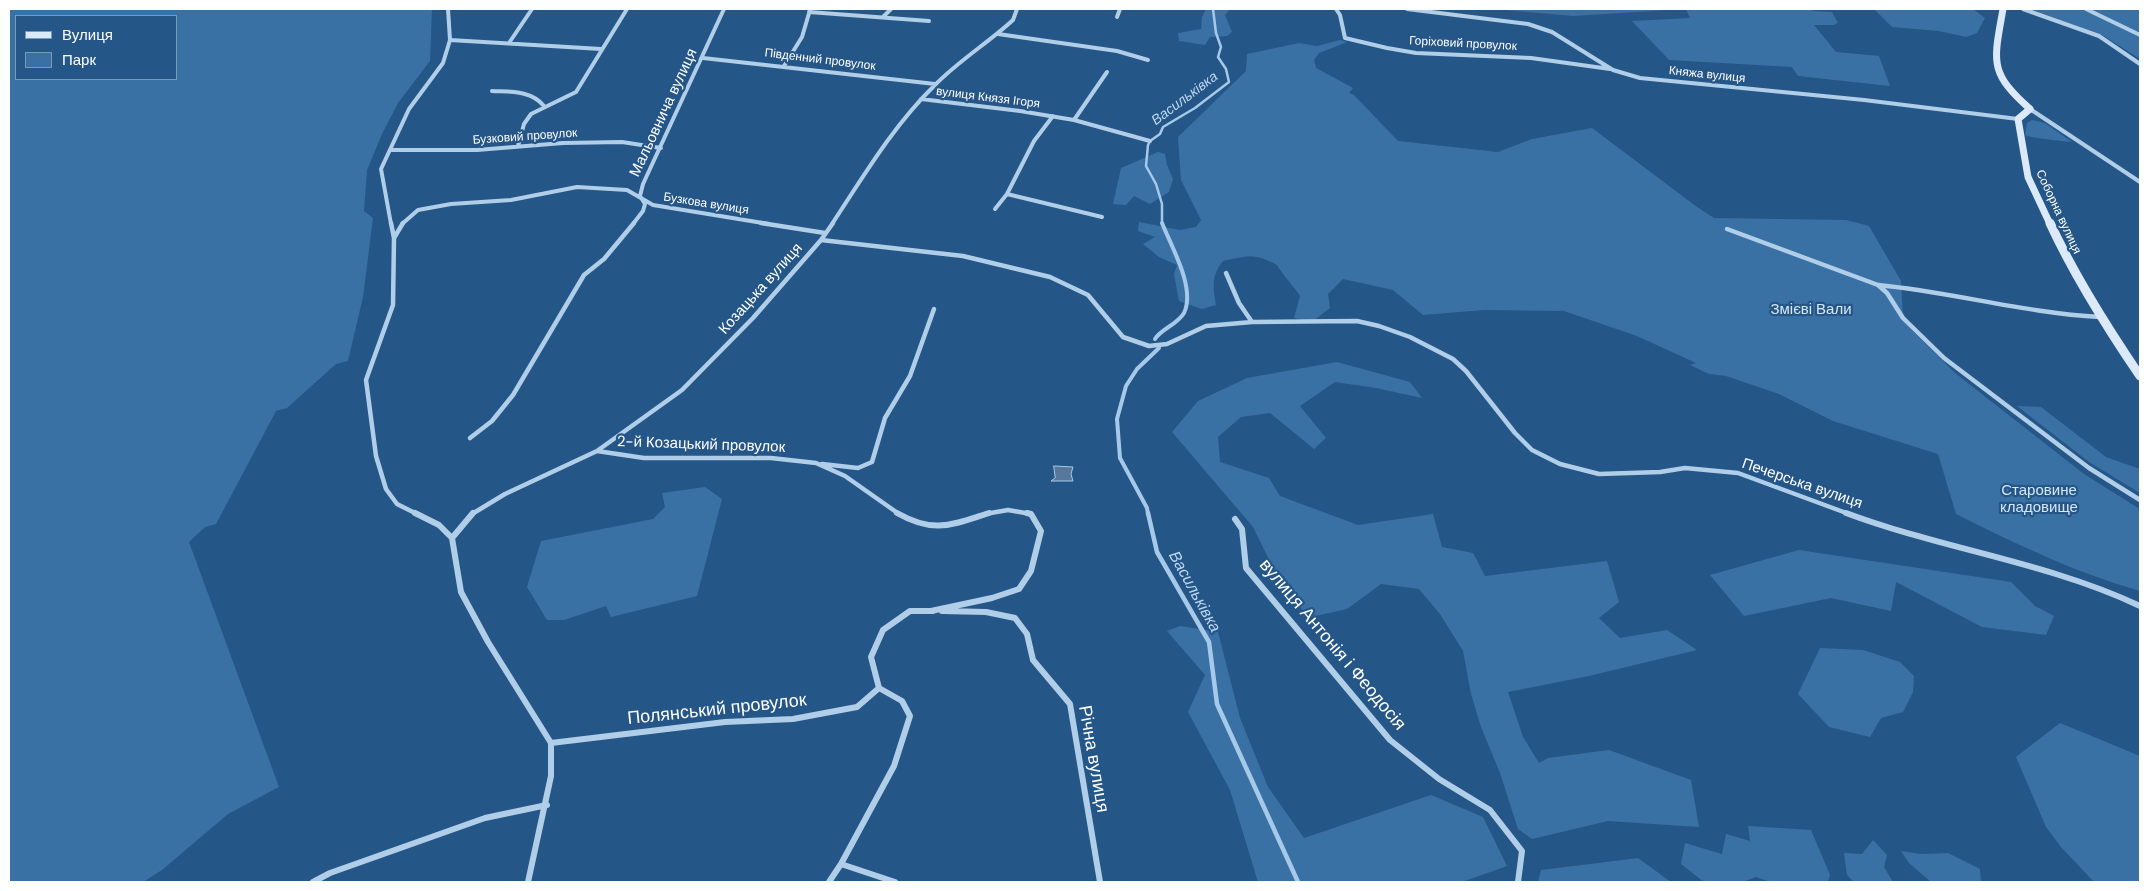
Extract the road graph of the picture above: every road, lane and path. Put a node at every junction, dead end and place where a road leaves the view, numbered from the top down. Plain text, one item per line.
1 (448, 9) edge
2 (532, 9) edge
3 (627, 9) edge
4 (724, 9) edge
5 (891, 9) edge
6 (1017, 9) edge
7 (1120, 9) edge
8 (1336, 9) edge
9 (1407, 9) edge
10 (2003, 9) edge
11 (2023, 9) edge
12 (2086, 9) edge
13 (810, 10) edge
14 (883, 17) junction
15 (1117, 17) dead end
16 (929, 21) dead end
17 (998, 34) junction
18 (2140, 35) edge
19 (450, 40) junction
20 (509, 43) junction
21 (601, 49) junction
22 (702, 58) junction
23 (1148, 60) dead end
24 (2140, 64) edge
25 (784, 66) junction
26 (1613, 70) junction
27 (1107, 72) dead end
28 (935, 84) junction
29 (492, 91) dead end
30 (921, 99) junction
31 (544, 106) junction
32 (2030, 109) junction
33 (1052, 116) junction
34 (2018, 119) junction
35 (1074, 120) junction
36 (1150, 141) dead end
37 (518, 146) junction
38 (661, 148) junction
39 (390, 150) junction
40 (2140, 182) edge
41 (1007, 194) junction
42 (640, 196) junction
43 (995, 209) dead end
44 (1102, 217) dead end
45 (1727, 229) dead end
46 (825, 233) junction
47 (394, 238) junction
48 (821, 240) junction
49 (1226, 273) dead end
50 (1878, 285) junction
51 (934, 310) dead end
52 (2100, 317) junction
53 (1252, 322) junction
54 (2140, 376) edge
55 (470, 438) dead end
56 (597, 450) junction
57 (817, 464) junction
58 (2140, 500) edge
59 (1235, 519) dead end
60 (452, 538) junction
61 (2140, 606) edge
62 (931, 611) junction
63 (879, 688) junction
64 (551, 743) junction
65 (547, 804) junction
66 (841, 864) junction
67 (313, 882) edge
68 (528, 882) edge
69 (829, 882) edge
70 (895, 882) edge
71 (1100, 882) edge
72 (1518, 882) edge

1 - 19 street
2 - 20 street
3 - 21 street
4 - 22 street, Мальовнича вулиця
5 - 14 street
6 - 17 street, Козацька вулиця
7 - 15 street
8 - 26 street, Горіховий провулок
9 - 26 street, Княжа вулиця
10 - 32 main road
11 - 24 street
12 - 18 street
13 - 14 street
13 - 25 street
14 - 16 street
17 - 23 street
17 - 28 street, Козацька вулиця
19 - 20 street
19 - 39 street
20 - 21 street
21 - 31 street
22 - 25 street, Південний провулок
22 - 38 street, Мальовнича вулиця
25 - 28 street, Південний провулок
26 - 34 street, Княжа вулиця
27 - 35 street
28 - 30 street, Козацька вулиця
29 - 31 street
30 - 33 street, вулиця Князя Ігоря
30 - 46 street, Козацька вулиця
31 - 37 street
32 - 34 main road
32 - 40 street
33 - 35 street, вулиця Князя Ігоря
33 - 41 street, вулиця Князя Ігоря
34 - 52 main road, Соборна вулиця
35 - 36 street, вулиця Князя Ігоря
37 - 38 street, Бузковий провулок
37 - 39 street, Бузковий провулок
38 - 42 street, Мальовнича вулиця
39 - 47 street
41 - 43 street, вулиця Князя Ігоря
41 - 44 street
42 - 46 street, Бузкова вулиця
42 - 47 street, Бузкова вулиця
42 - 55 street, Мальовнича вулиця
45 - 50 street
46 - 48 street, Козацька вулиця
47 - 60 street
48 - 53 street
48 - 56 street, Козацька вулиця
49 - 53 street
50 - 52 street
50 - 58 street
51 - 57 street
52 - 54 main road, Соборна вулиця
53 - 61 street, Печерська вулиця
56 - 57 street, 2-й Козацький провулок
56 - 60 street, Козацька вулиця
57 - 62 street, 2-й Козацький провулок
59 - 72 street, вулиця Антонія і Феодосія
60 - 64 street
62 - 63 street, Річна вулиця
62 - 71 street, Річна вулиця
63 - 64 street, Полянський провулок
63 - 66 street
64 - 65 street
65 - 67 street
65 - 68 street
66 - 69 street
66 - 70 street

